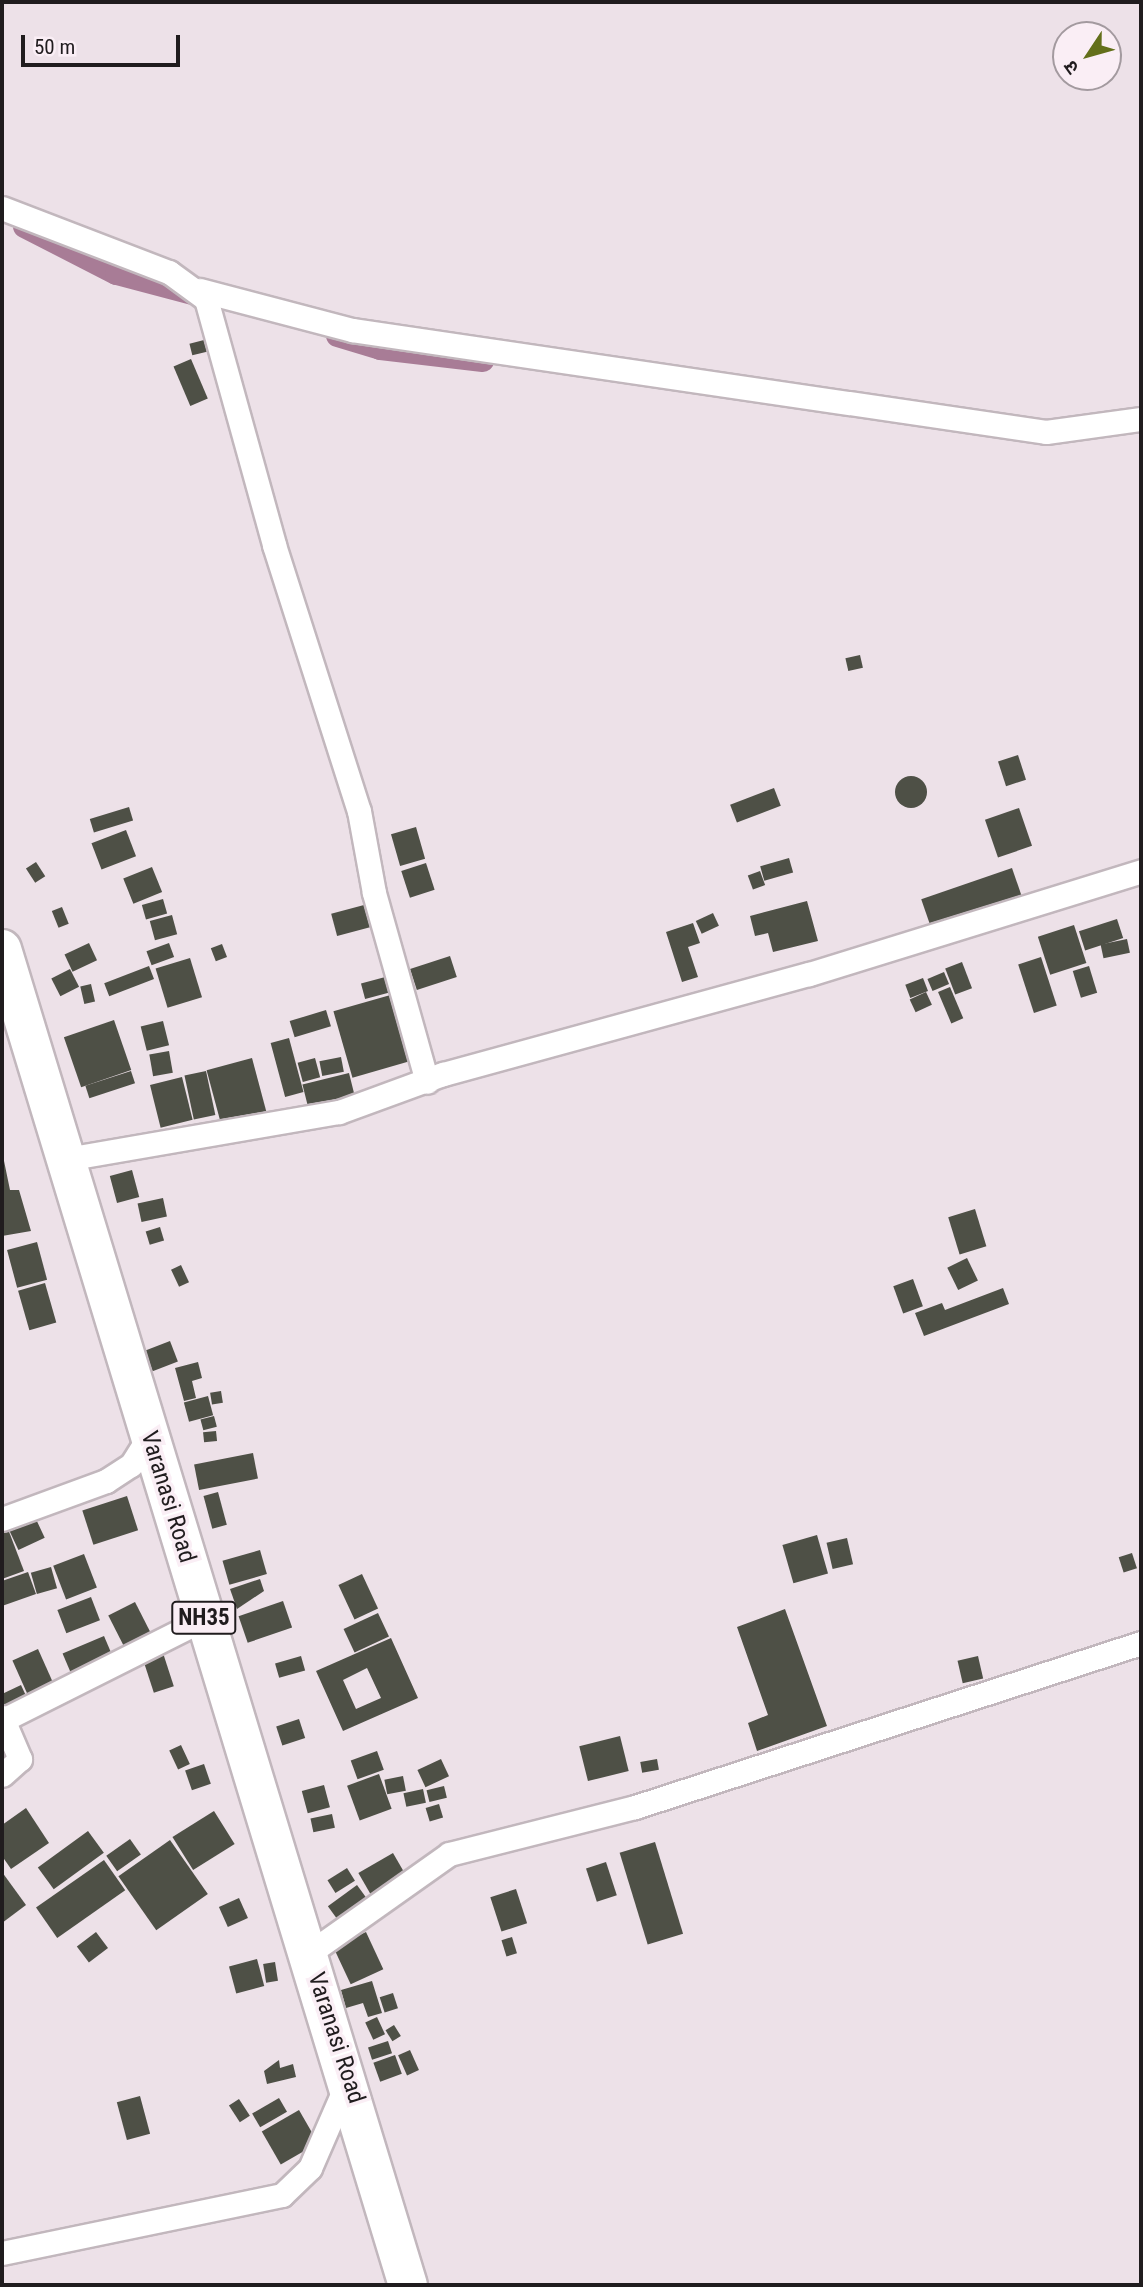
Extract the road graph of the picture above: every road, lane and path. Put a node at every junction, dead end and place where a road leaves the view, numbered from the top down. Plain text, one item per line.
1 (2, 208) edge
2 (200, 290) junction
3 (1141, 419) edge
4 (1141, 871) edge
5 (2, 949) edge
6 (14, 1024) edge
7 (427, 1082) junction
8 (66, 1159) junction
9 (150, 1435) junction
10 (2, 1519) edge
11 (204, 1619) junction
12 (1141, 1643) edge
13 (2, 1719) edge
14 (2, 1775) edge
15 (308, 1954) junction
16 (350, 2077) junction
17 (2, 2253) edge
18 (408, 2285) edge

1 - 2 street
2 - 3 street
2 - 7 street
4 - 7 street
5 - 6 highway, Varanasi Road / NH35
6 - 8 highway, Varanasi Road / NH35
7 - 8 street
8 - 9 highway, Varanasi Road / NH35
9 - 10 street
9 - 11 highway, Varanasi Road / NH35
11 - 13 street
11 - 15 highway, Varanasi Road / NH35
12 - 15 street
13 - 14 street
15 - 16 highway, Varanasi Road / NH35
16 - 17 street
16 - 18 highway, Varanasi Road / NH35

